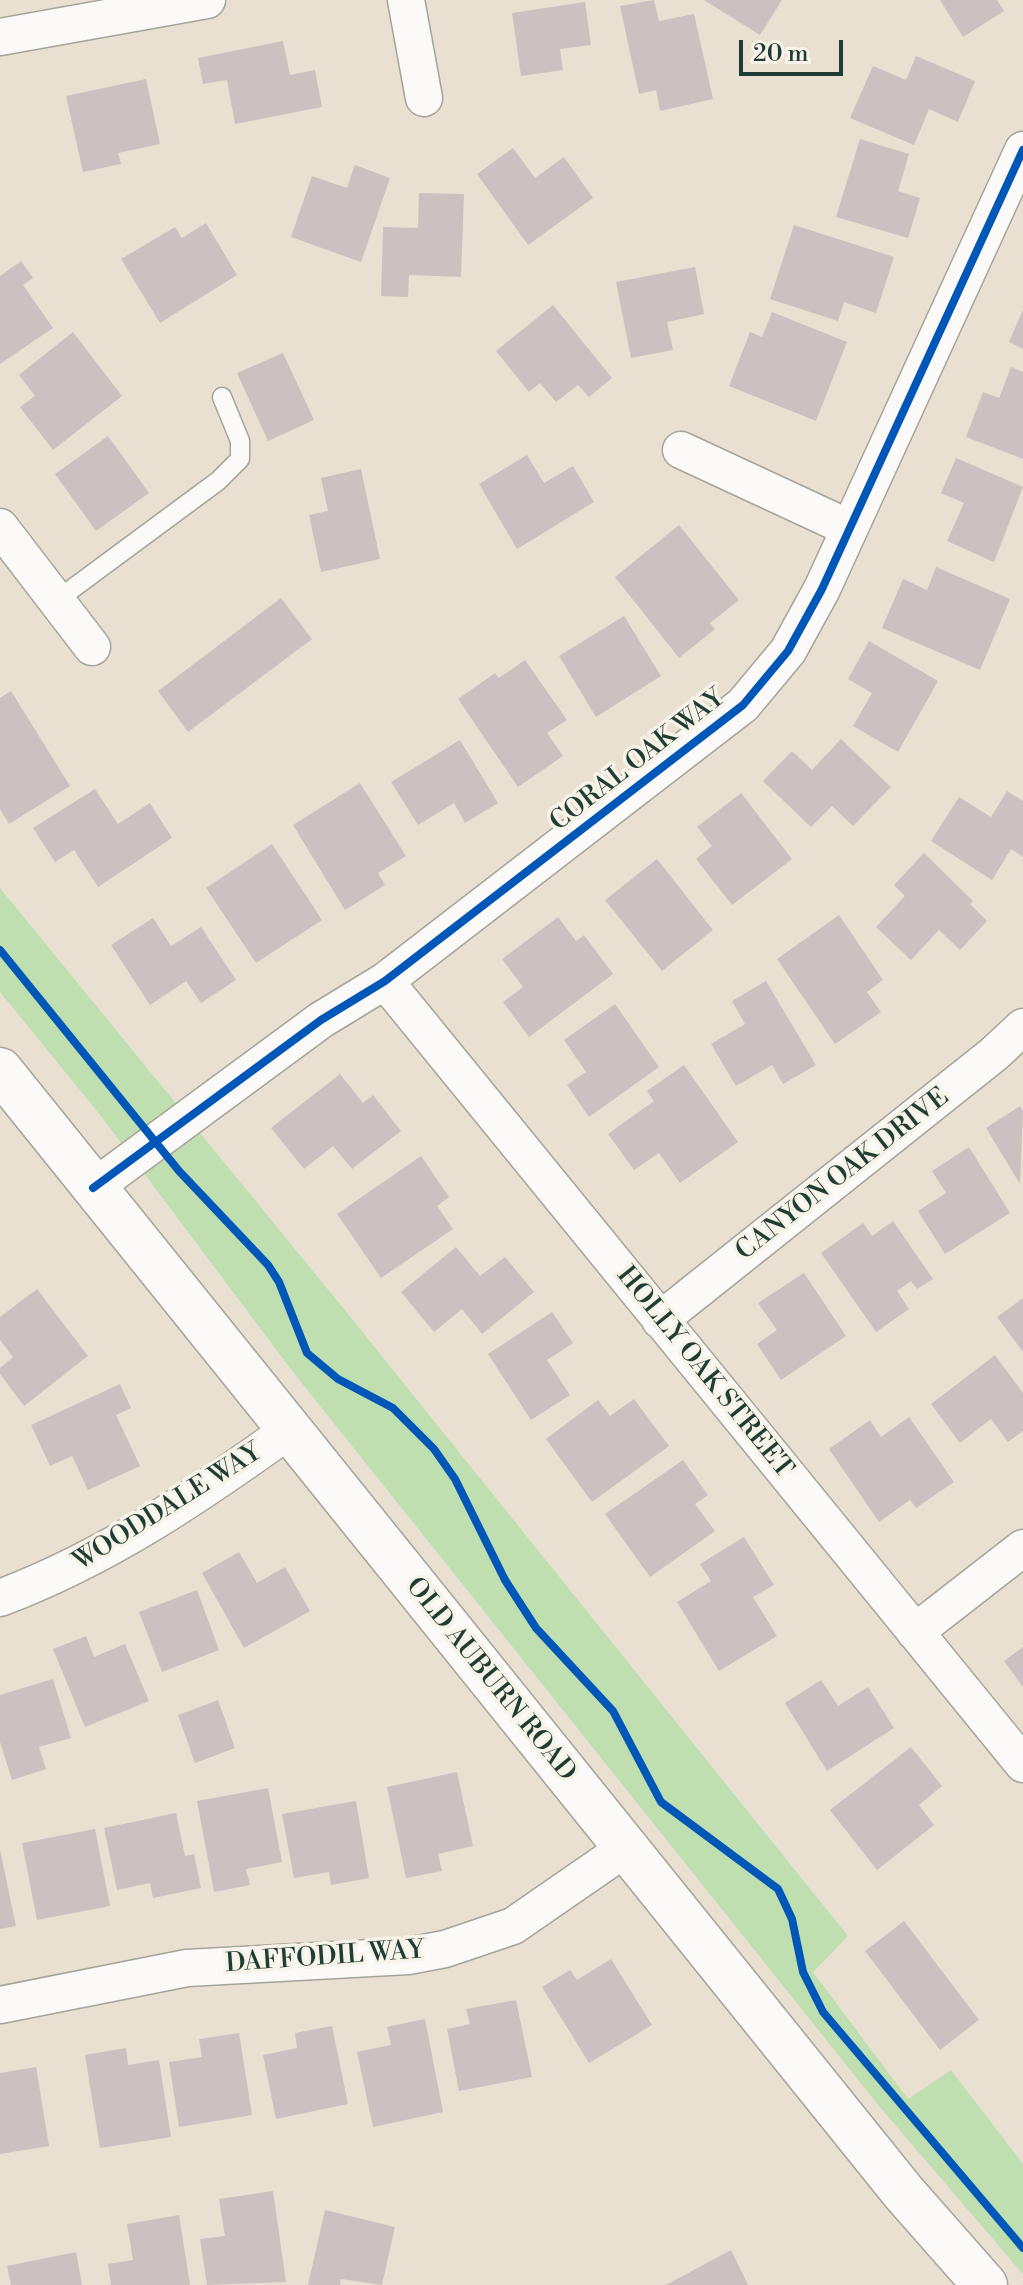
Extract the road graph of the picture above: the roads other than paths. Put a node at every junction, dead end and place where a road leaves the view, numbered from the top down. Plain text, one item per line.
1 (207, 0) edge
2 (406, 0) edge
3 (0, 37) edge
4 (424, 98) dead end
5 (1023, 150) edge
6 (222, 397) dead end
7 (681, 450) dead end
8 (0, 527) edge
9 (849, 528) junction
10 (57, 600) junction
11 (92, 647) dead end
12 (385, 981) junction
13 (1023, 1027) edge
14 (0, 1070) edge
15 (93, 1188) junction
16 (660, 1320) junction
17 (288, 1431) junction
18 (1023, 1548) edge
19 (0, 1598) edge
20 (915, 1632) junction
21 (1023, 1764) edge
22 (626, 1848) junction
23 (0, 2005) edge
24 (985, 2285) edge

1 - 3 street
2 - 4 street
5 - 9 street, CORAL OAK WAY
6 - 10 lane
7 - 9 street
8 - 10 street
9 - 12 street, CORAL OAK WAY
10 - 11 street
12 - 15 street, CORAL OAK WAY
12 - 16 street, HOLLY OAK STREET
13 - 16 street, CANYON OAK DRIVE
14 - 15 main road, OLD AUBURN ROAD
15 - 17 main road, OLD AUBURN ROAD
16 - 20 street, HOLLY OAK STREET
17 - 19 street, WOODDALE WAY
17 - 22 main road, OLD AUBURN ROAD
18 - 20 street
20 - 21 street, HOLLY OAK STREET
22 - 23 street, DAFFODIL WAY
22 - 24 main road, OLD AUBURN ROAD

